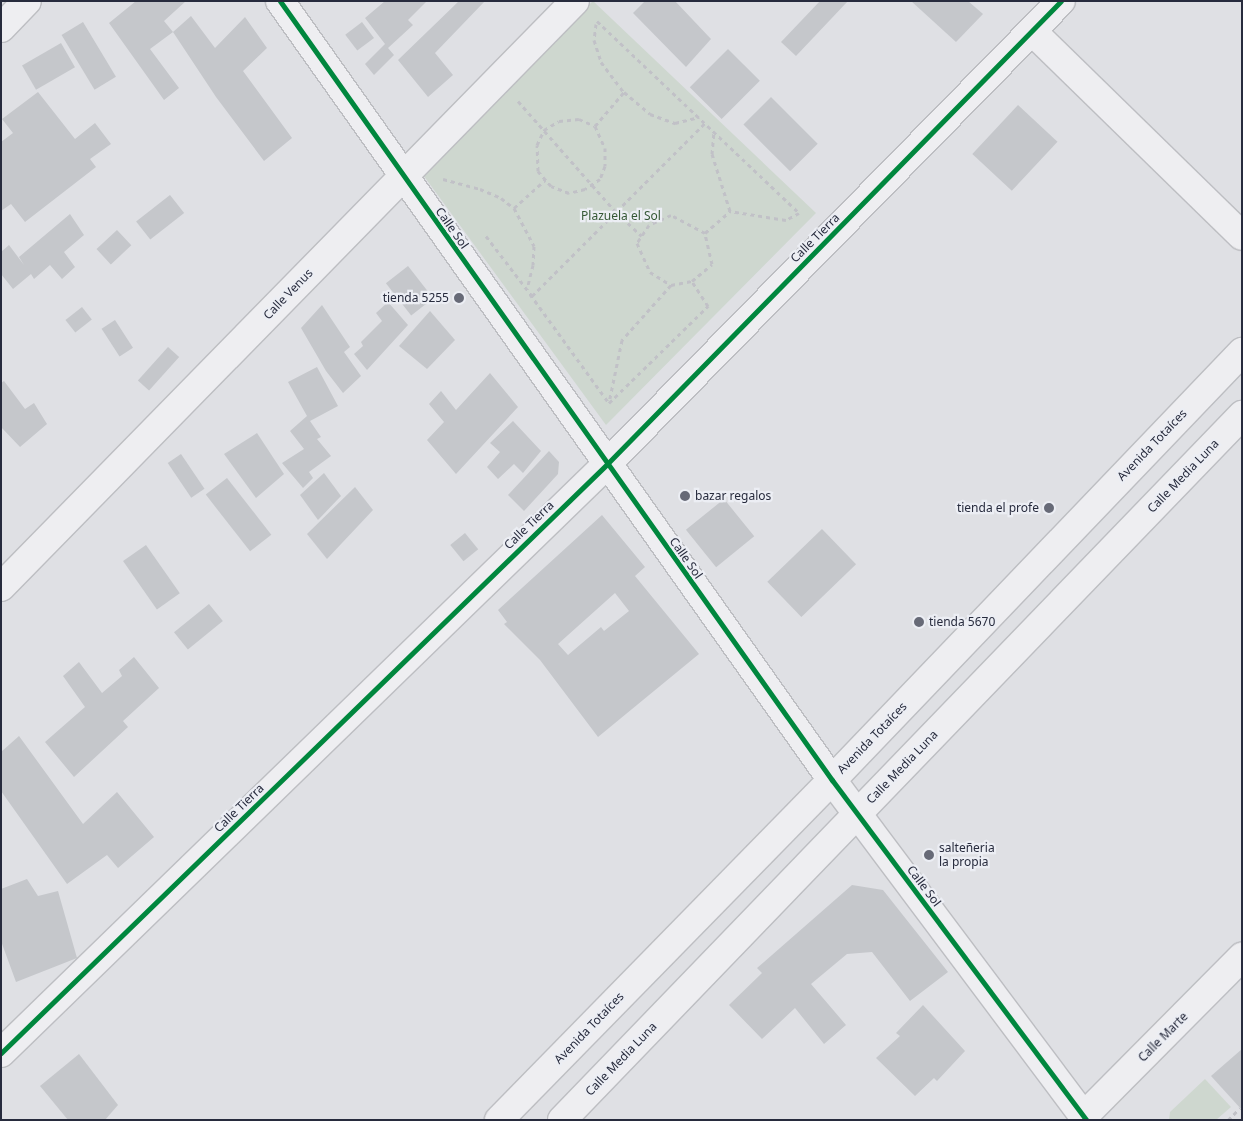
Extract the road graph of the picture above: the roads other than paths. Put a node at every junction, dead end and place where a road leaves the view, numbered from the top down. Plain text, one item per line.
1 (27, 1) edge
2 (280, 1) edge
3 (1062, 1) edge
4 (583, 8) edge
5 (1, 28) edge
6 (1032, 31) junction
7 (403, 176) junction
8 (1242, 236) edge
9 (1237, 366) edge
10 (1242, 415) edge
11 (607, 464) junction
12 (1, 587) edge
13 (832, 780) junction
14 (857, 813) junction
15 (1242, 956) edge
16 (1, 1053) edge
17 (1085, 1118) edge
18 (499, 1120) edge
19 (562, 1120) edge

1 - 5 street
2 - 7 street, Calle Sol
3 - 6 street, Calle Tierra
4 - 7 street, Calle Venus
6 - 8 street
6 - 11 street, Calle Tierra
7 - 11 street, Calle Sol
7 - 12 street, Calle Venus
9 - 13 street, Avenida Totaíces
10 - 14 street, Calle Media Luna
11 - 13 street, Calle Sol
11 - 16 street, Calle Tierra
13 - 14 street, Calle Sol
13 - 18 street, Avenida Totaíces
14 - 17 street, Calle Sol
14 - 19 street, Calle Media Luna
15 - 17 street, Calle Marte

